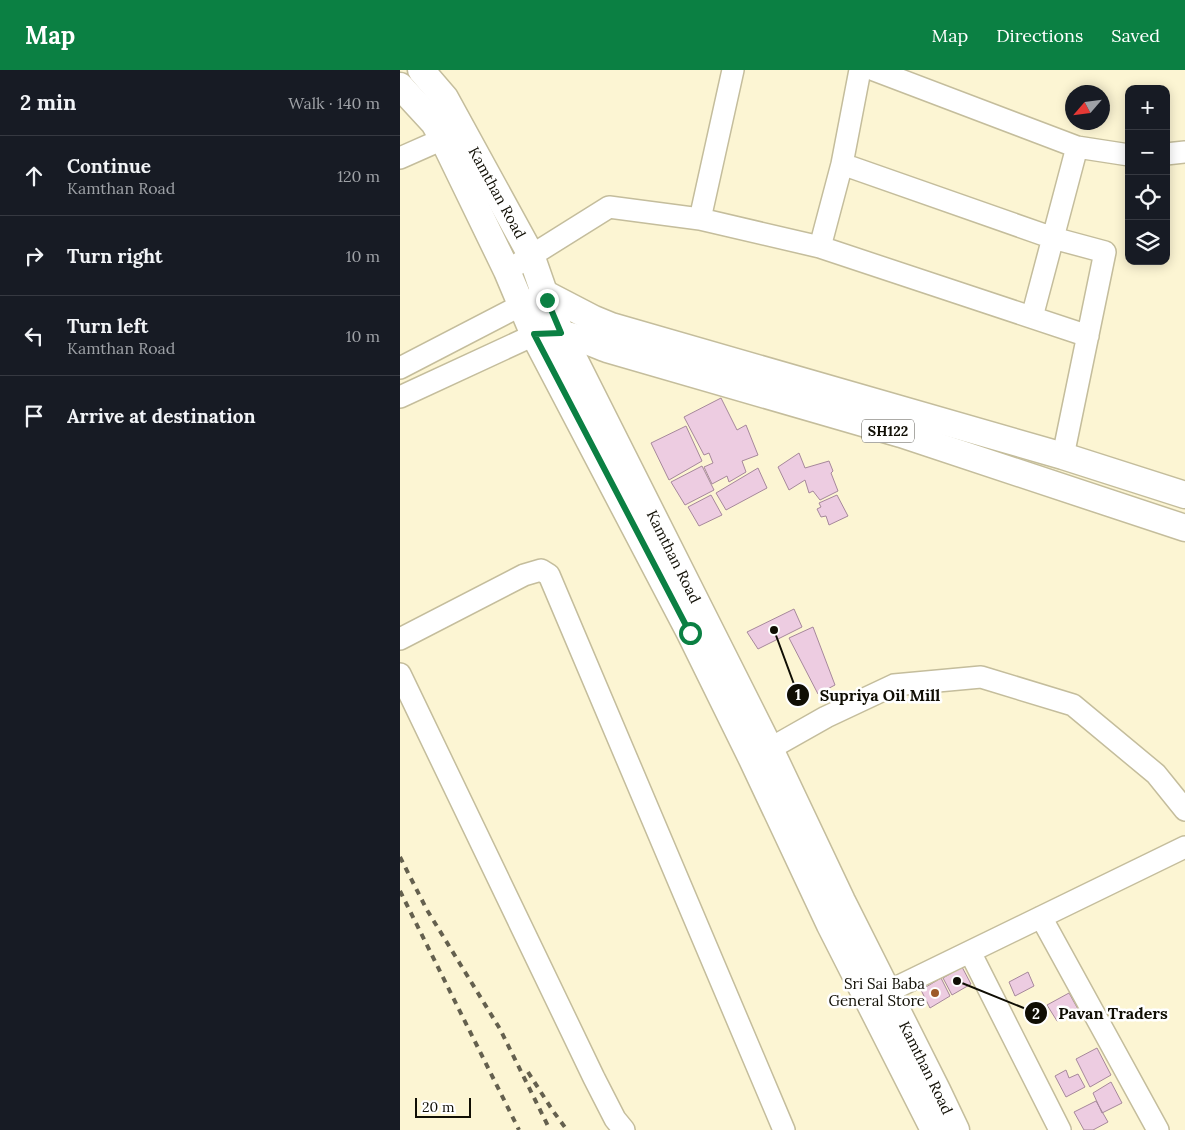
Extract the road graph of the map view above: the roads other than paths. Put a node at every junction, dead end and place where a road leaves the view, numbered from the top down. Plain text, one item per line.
1 (421, 70) edge
2 (733, 70) edge
3 (860, 70) edge
4 (874, 70) edge
5 (400, 86) edge
6 (428, 98) junction
7 (443, 140) junction
8 (1077, 147) junction
9 (1185, 152) edge
10 (1125, 154) edge
11 (1170, 154) edge
12 (400, 158) edge
13 (842, 164) junction
14 (700, 219) junction
15 (1053, 238) junction
16 (820, 247) junction
17 (531, 255) junction
18 (507, 271) junction
19 (533, 299) junction
20 (1032, 317) junction
21 (561, 333) junction
22 (534, 334) junction
23 (1088, 336) junction
24 (400, 368) edge
25 (400, 397) edge
26 (1063, 456) junction
27 (1185, 494) edge
28 (1185, 528) edge
29 (400, 639) edge
30 (400, 674) edge
31 (761, 754) junction
32 (1185, 810) edge
33 (1185, 847) edge
34 (1041, 917) junction
35 (970, 952) junction
36 (879, 998) junction
37 (624, 1130) edge
38 (784, 1130) edge
39 (934, 1130) edge
40 (956, 1130) edge
41 (1060, 1130) edge
42 (1158, 1130) edge

1 - 6 main road, Kamthan Road
2 - 14 street
3 - 13 street
4 - 8 street
5 - 6 main road, Kamthan Road
6 - 7 main road, Kamthan Road
6 - 17 main road, Kamthan Road
7 - 12 street
7 - 18 main road, Kamthan Road
8 - 10 street
8 - 15 street
9 - 11 street
13 - 15 street
13 - 16 street
14 - 16 street
14 - 17 street
15 - 20 street
15 - 23 street
16 - 20 street
17 - 18 street
17 - 19 main road, Kamthan Road
18 - 19 main road, Kamthan Road
19 - 21 main road, Kamthan Road
19 - 22 main road, Kamthan Road
19 - 24 street
19 - 26 main road
20 - 23 street
21 - 22 main road, SH122
21 - 28 main road, SH122
21 - 31 main road, Kamthan Road
22 - 25 street
22 - 31 main road, Kamthan Road
23 - 26 street
26 - 27 main road
29 - 38 street
30 - 37 street
31 - 32 street
31 - 36 main road, Kamthan Road
33 - 34 street
34 - 35 street
34 - 42 street
35 - 36 street
35 - 41 street
36 - 39 main road, Kamthan Road
36 - 40 main road, Kamthan Road

